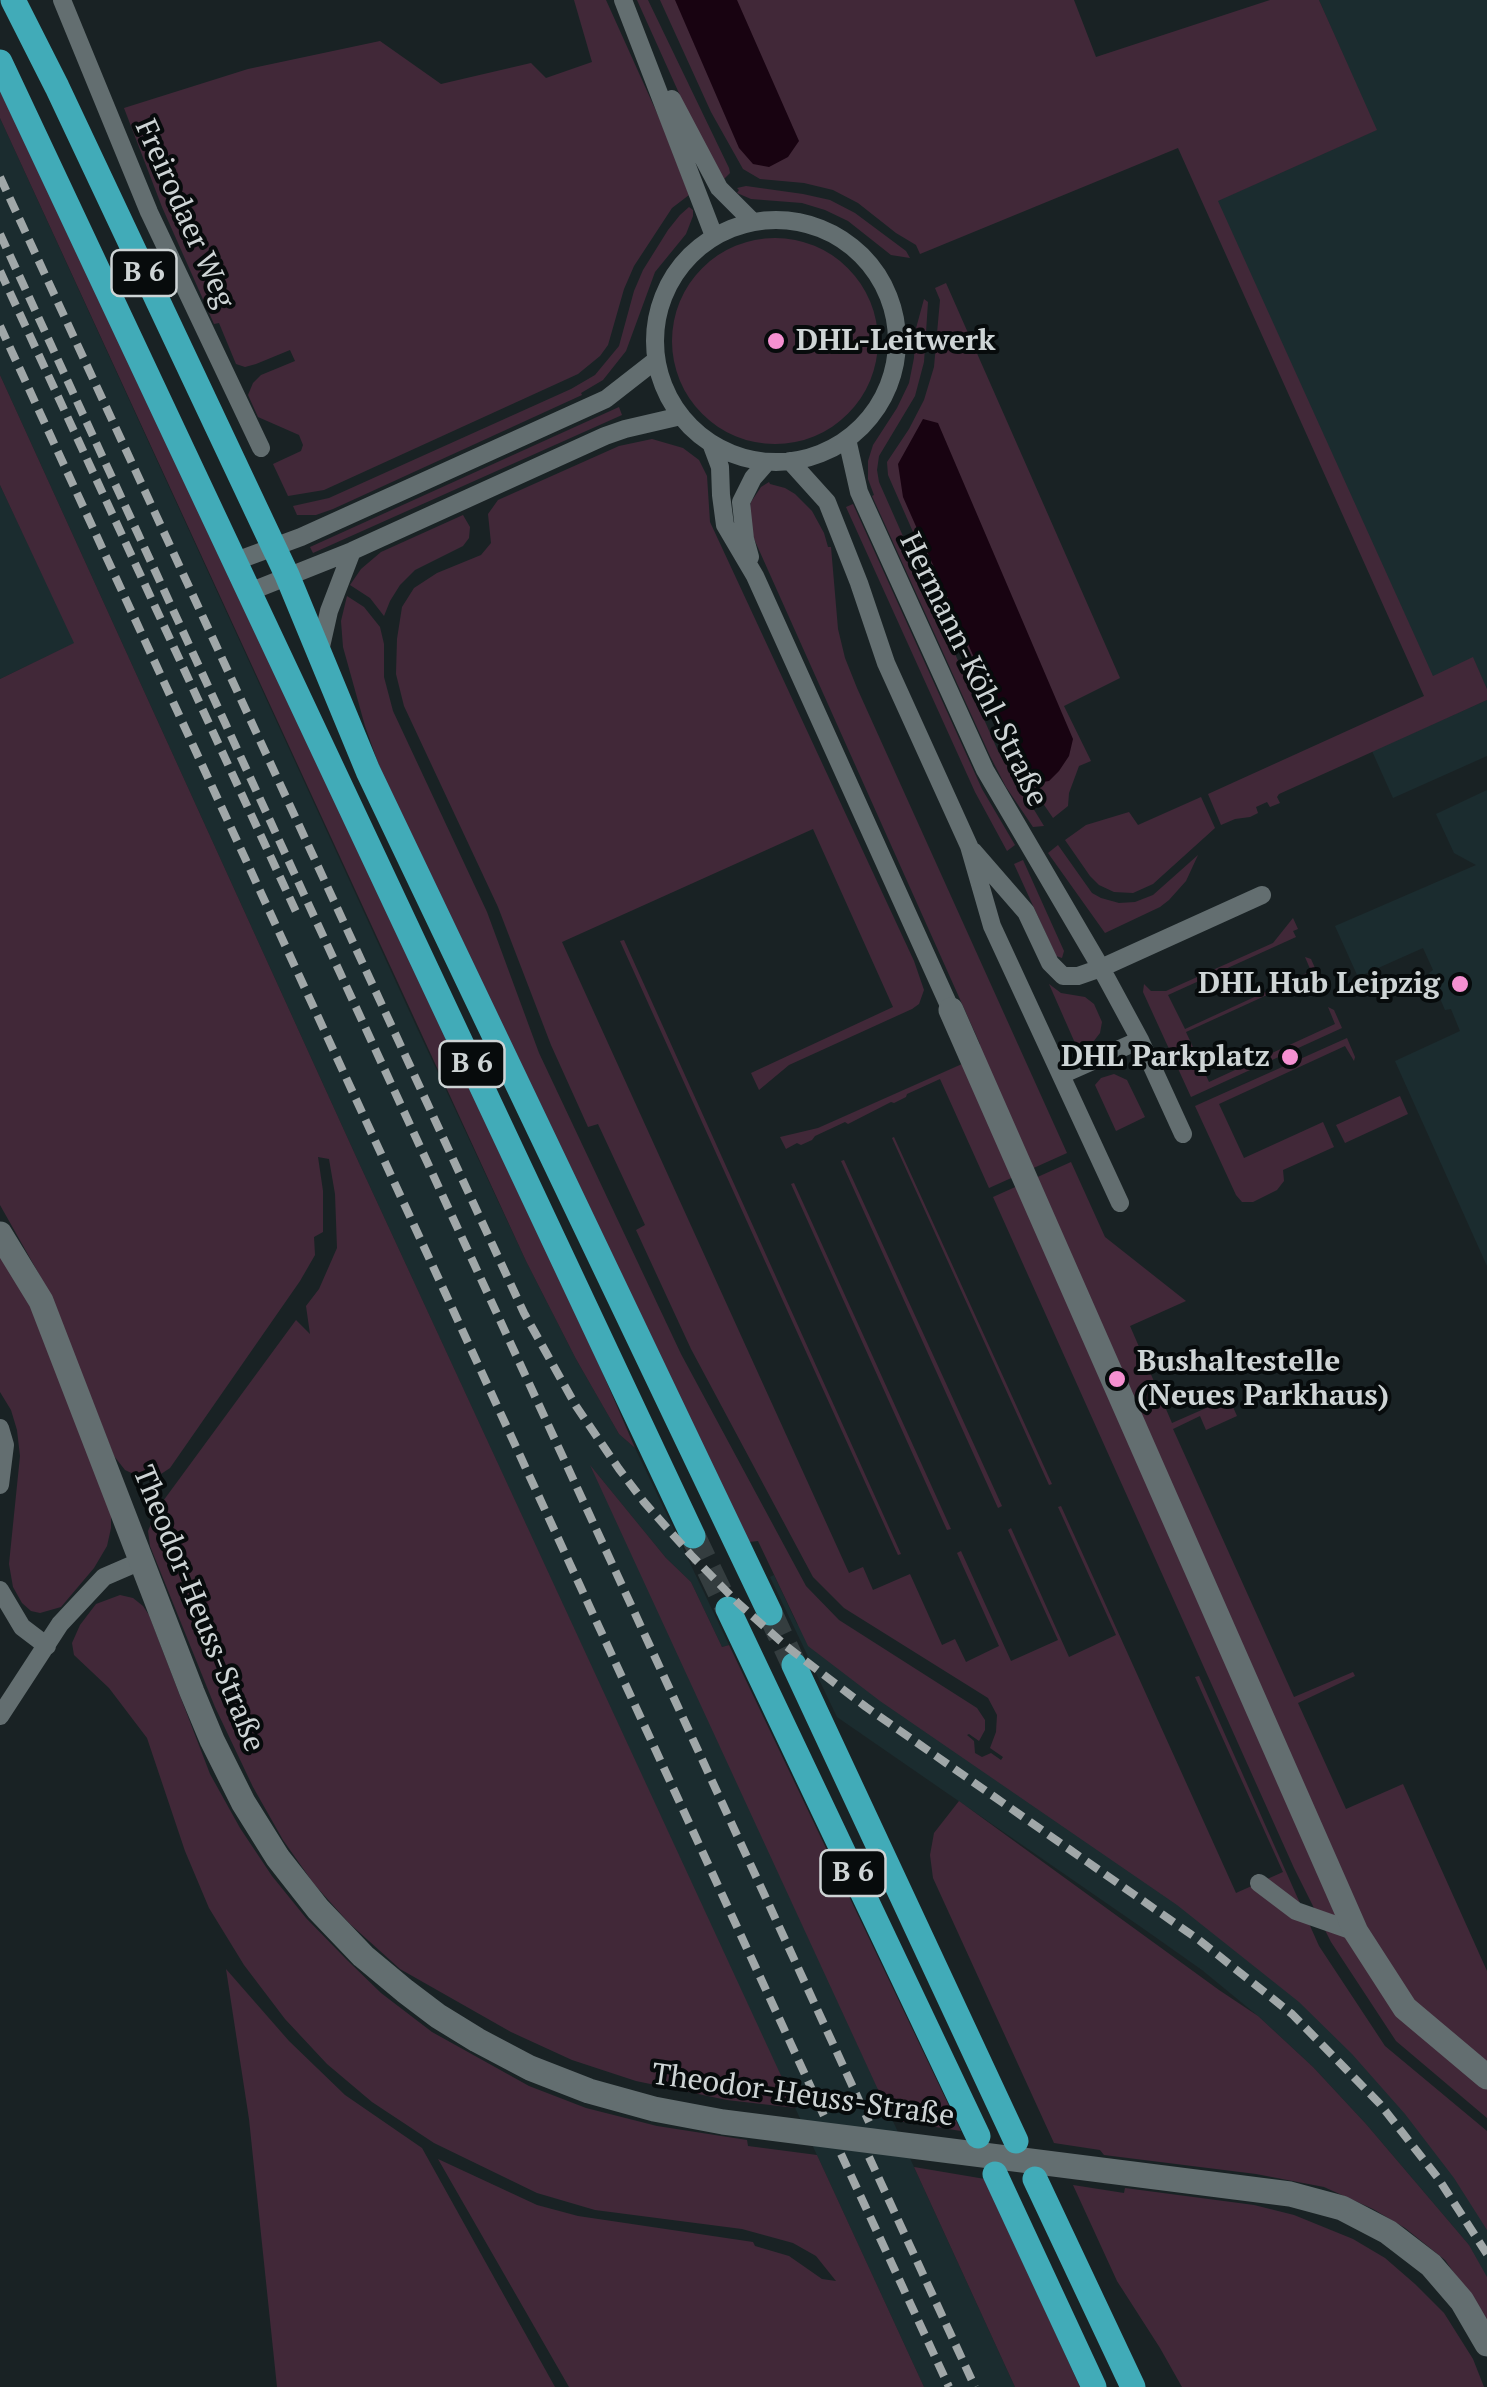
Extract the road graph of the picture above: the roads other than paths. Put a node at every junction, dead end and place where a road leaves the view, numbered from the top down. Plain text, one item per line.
1 (13, 0) edge
2 (62, 0) edge
3 (623, 0) edge
4 (633, 23) junction
5 (0, 62) edge
6 (752, 221) junction
7 (714, 236) junction
8 (656, 360) junction
9 (680, 416) junction
10 (847, 439) junction
11 (711, 443) junction
12 (261, 448) dead end
13 (790, 461) junction
14 (767, 462) junction
15 (274, 546) junction
16 (352, 552) junction
17 (236, 561) junction
18 (287, 575) junction
19 (755, 576) junction
20 (250, 592) junction
21 (320, 651) junction
22 (969, 846) junction
23 (1262, 896) dead end
24 (1101, 968) junction
25 (950, 1010) joint
26 (1140, 1040) junction
27 (1061, 1076) junction
28 (1184, 1134) dead end
29 (1120, 1203) dead end
30 (0, 1234) edge
31 (0, 1428) edge
32 (0, 1484) edge
33 (693, 1536) tunnel mouth
34 (142, 1560) junction
35 (0, 1590) edge
36 (728, 1609) tunnel mouth
37 (770, 1613) tunnel mouth
38 (47, 1646) junction
39 (794, 1665) tunnel mouth
40 (0, 1716) edge
41 (1259, 1883) dead end
42 (1356, 1932) junction
43 (1487, 2077) edge
44 (978, 2136) dead end
45 (1016, 2141) dead end
46 (996, 2174) dead end
47 (1034, 2178) dead end
48 (1487, 2344) edge
49 (1094, 2387) edge
50 (1133, 2387) edge

1 - 15 main road, B 6
2 - 12 street, Freirodaer Weg
3 - 4 street
4 - 6 street
4 - 7 street
5 - 17 main road, B 6
6 - 7 street
6 - 10 street
7 - 8 street
8 - 9 street
8 - 15 street
9 - 11 street
9 - 16 street
10 - 13 street
10 - 24 street, Hermann-Köhl-Straße
11 - 14 street
11 - 19 street
13 - 14 street
13 - 22 street, Hermann-Köhl-Straße
14 - 19 street
15 - 17 street
15 - 18 main road, B 6
16 - 18 street
16 - 21 street
17 - 20 main road, B 6
18 - 20 street
18 - 21 main road, B 6
19 - 25 street
20 - 33 main road, B 6
21 - 37 main road, B 6
22 - 24 street, Hermann-Köhl-Straße
22 - 27 street, Hermann-Köhl-Straße
23 - 24 street, Hermann-Köhl-Straße
24 - 26 street, Hermann-Köhl-Straße
25 - 42 street
26 - 27 street
26 - 28 street, Hermann-Köhl-Straße
27 - 29 street, Hermann-Köhl-Straße
30 - 34 street, Theodor-Heuss-Straße
31 - 32 street
34 - 38 street
34 - 48 street, Theodor-Heuss-Straße
35 - 38 street
36 - 44 main road, B 6
38 - 40 street
39 - 45 main road, B 6
41 - 42 street
42 - 43 street
46 - 49 main road
47 - 50 main road

